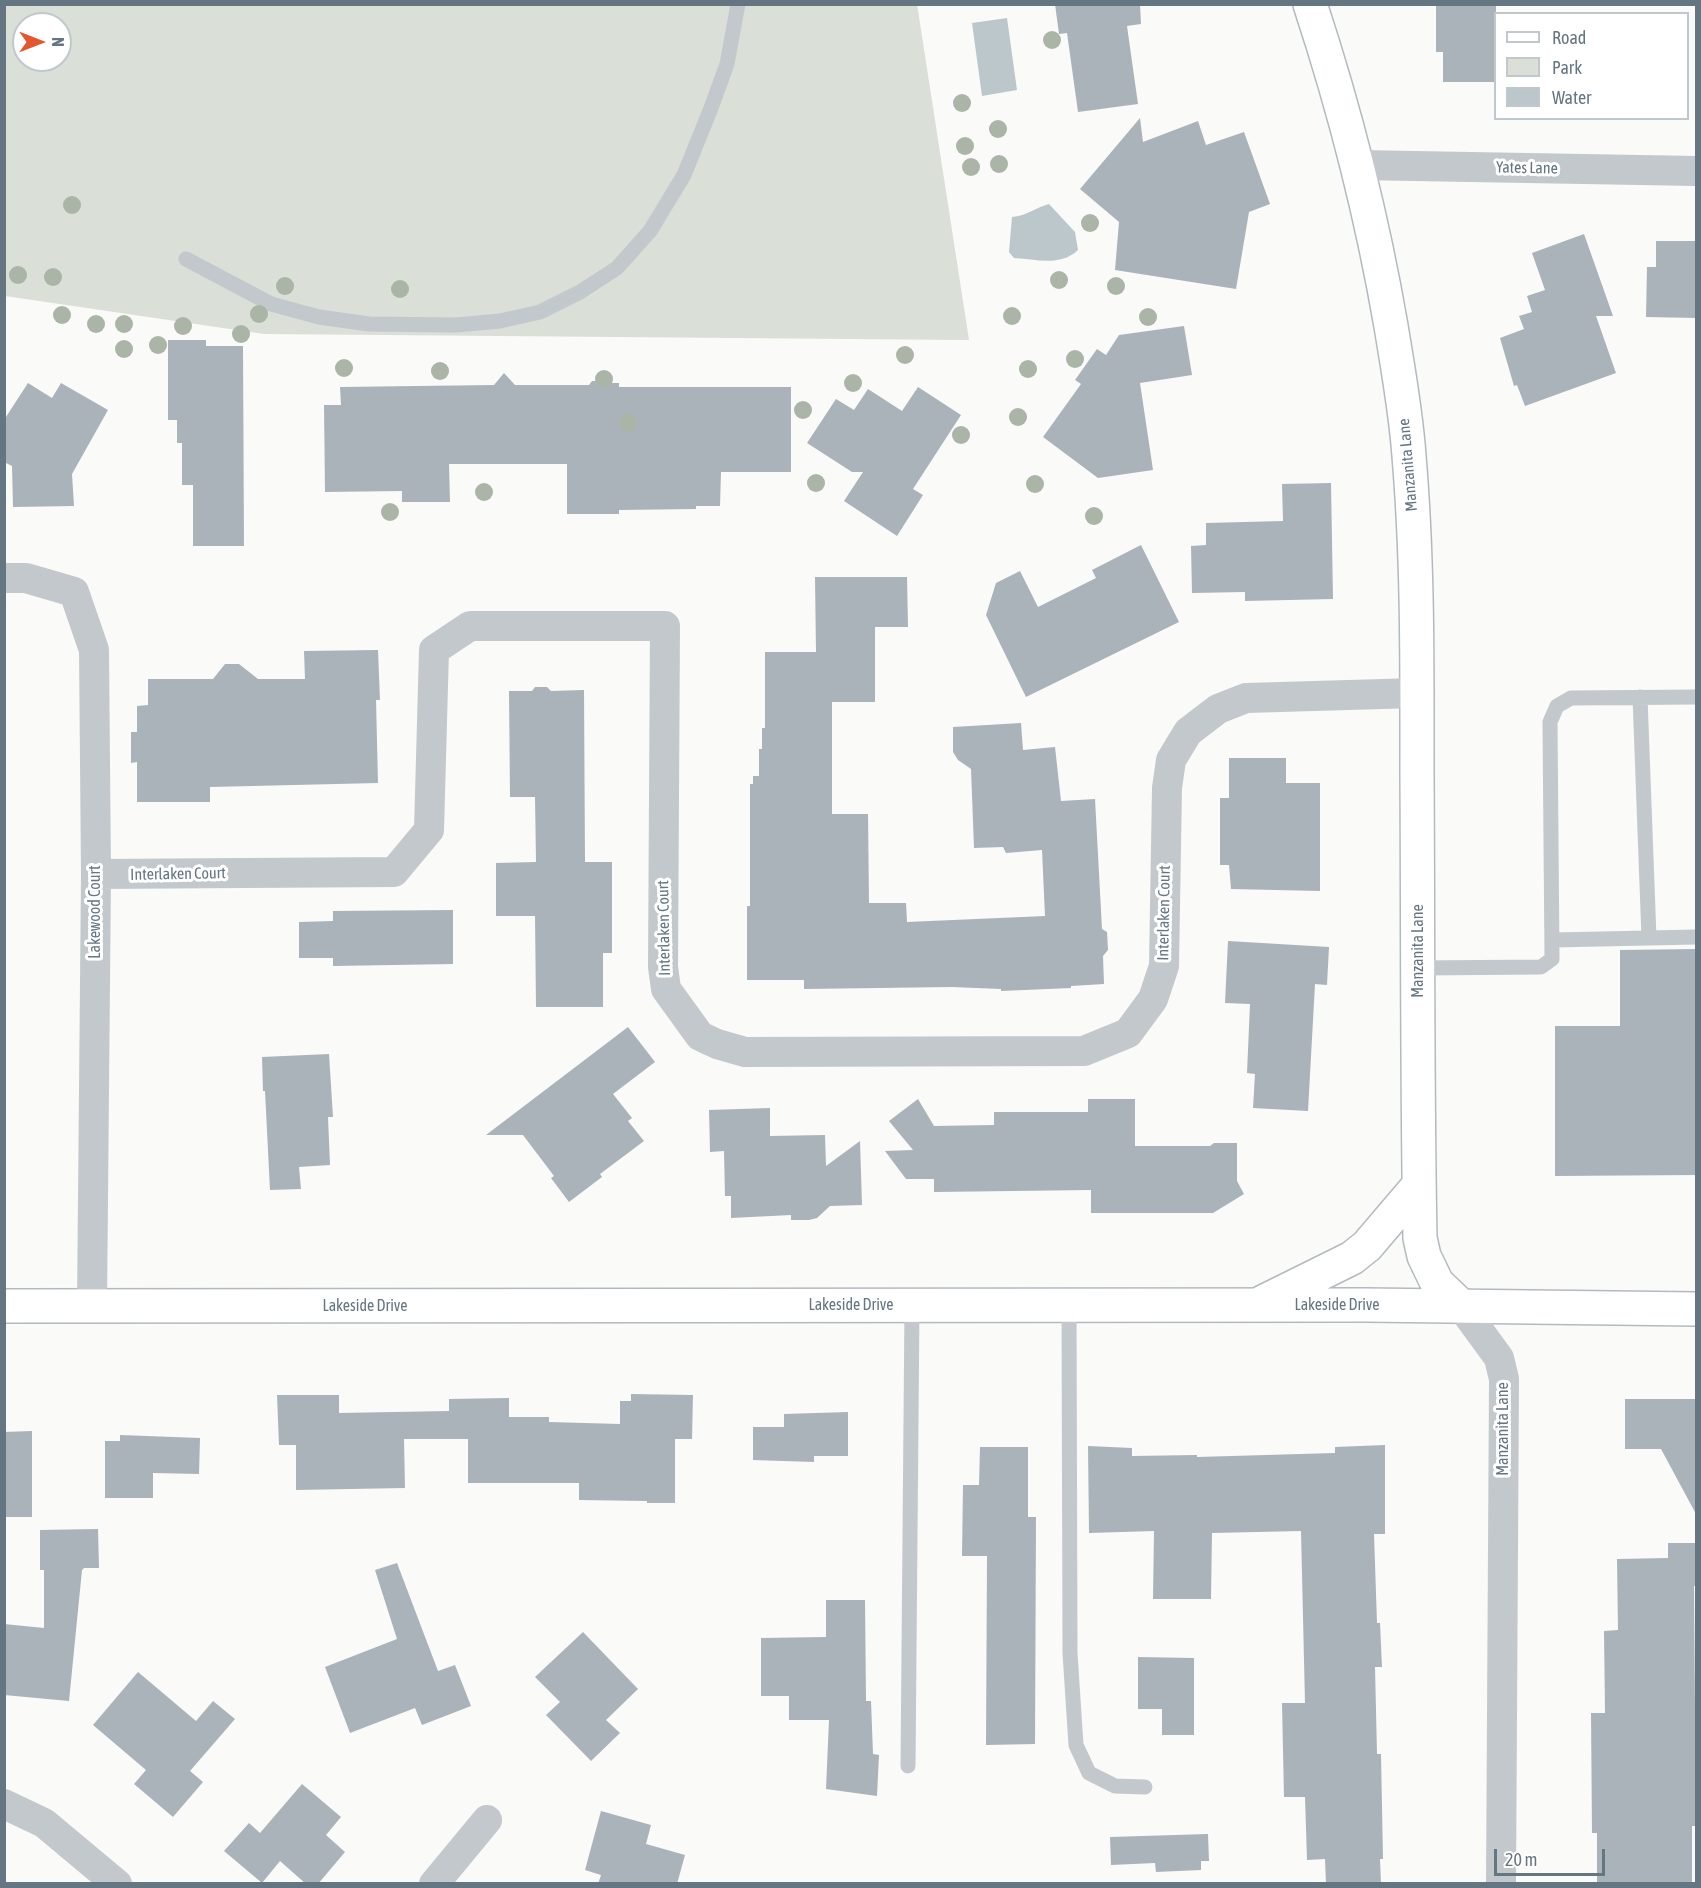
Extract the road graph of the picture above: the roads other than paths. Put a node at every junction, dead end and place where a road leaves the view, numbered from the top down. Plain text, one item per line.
1 (738, 4) edge
2 (1310, 4) edge
3 (1358, 165) junction
4 (1696, 171) edge
5 (186, 260) dead end
6 (4, 578) edge
7 (1417, 693) junction
8 (1696, 697) edge
9 (1640, 698) junction
10 (96, 874) junction
11 (1696, 937) edge
12 (1648, 938) junction
13 (1553, 940) junction
14 (1418, 968) junction
15 (1419, 1185) junction
16 (912, 1305) junction
17 (1069, 1305) junction
18 (1256, 1305) junction
19 (4, 1306) edge
20 (93, 1306) junction
21 (1461, 1306) junction
22 (1696, 1309) edge
23 (908, 1766) dead end
24 (1144, 1787) dead end
25 (4, 1804) edge
26 (488, 1820) dead end
27 (117, 1884) edge
28 (434, 1884) edge
29 (1501, 1884) edge

1 - 5 lane
2 - 3 main road, Manzanita Lane
3 - 4 street, Yates Lane
3 - 7 main road, Manzanita Lane
6 - 10 street, Lakewood Court
7 - 10 street, Interlaken Court
7 - 14 main road, Manzanita Lane
8 - 9 lane
9 - 12 lane
9 - 13 lane
10 - 20 street, Lakewood Court
11 - 12 lane
12 - 13 lane
13 - 14 lane
14 - 15 main road, Manzanita Lane
15 - 18 main road
15 - 21 main road, Manzanita Lane
16 - 17 main road, Lakeside Drive
16 - 20 main road, Lakeside Drive
16 - 23 lane
17 - 18 main road, Lakeside Drive
17 - 24 lane
18 - 21 main road, Lakeside Drive
19 - 20 main road, Lakeside Drive
21 - 22 main road, Lakeside Drive
21 - 29 street, Manzanita Lane
25 - 27 street
26 - 28 street

